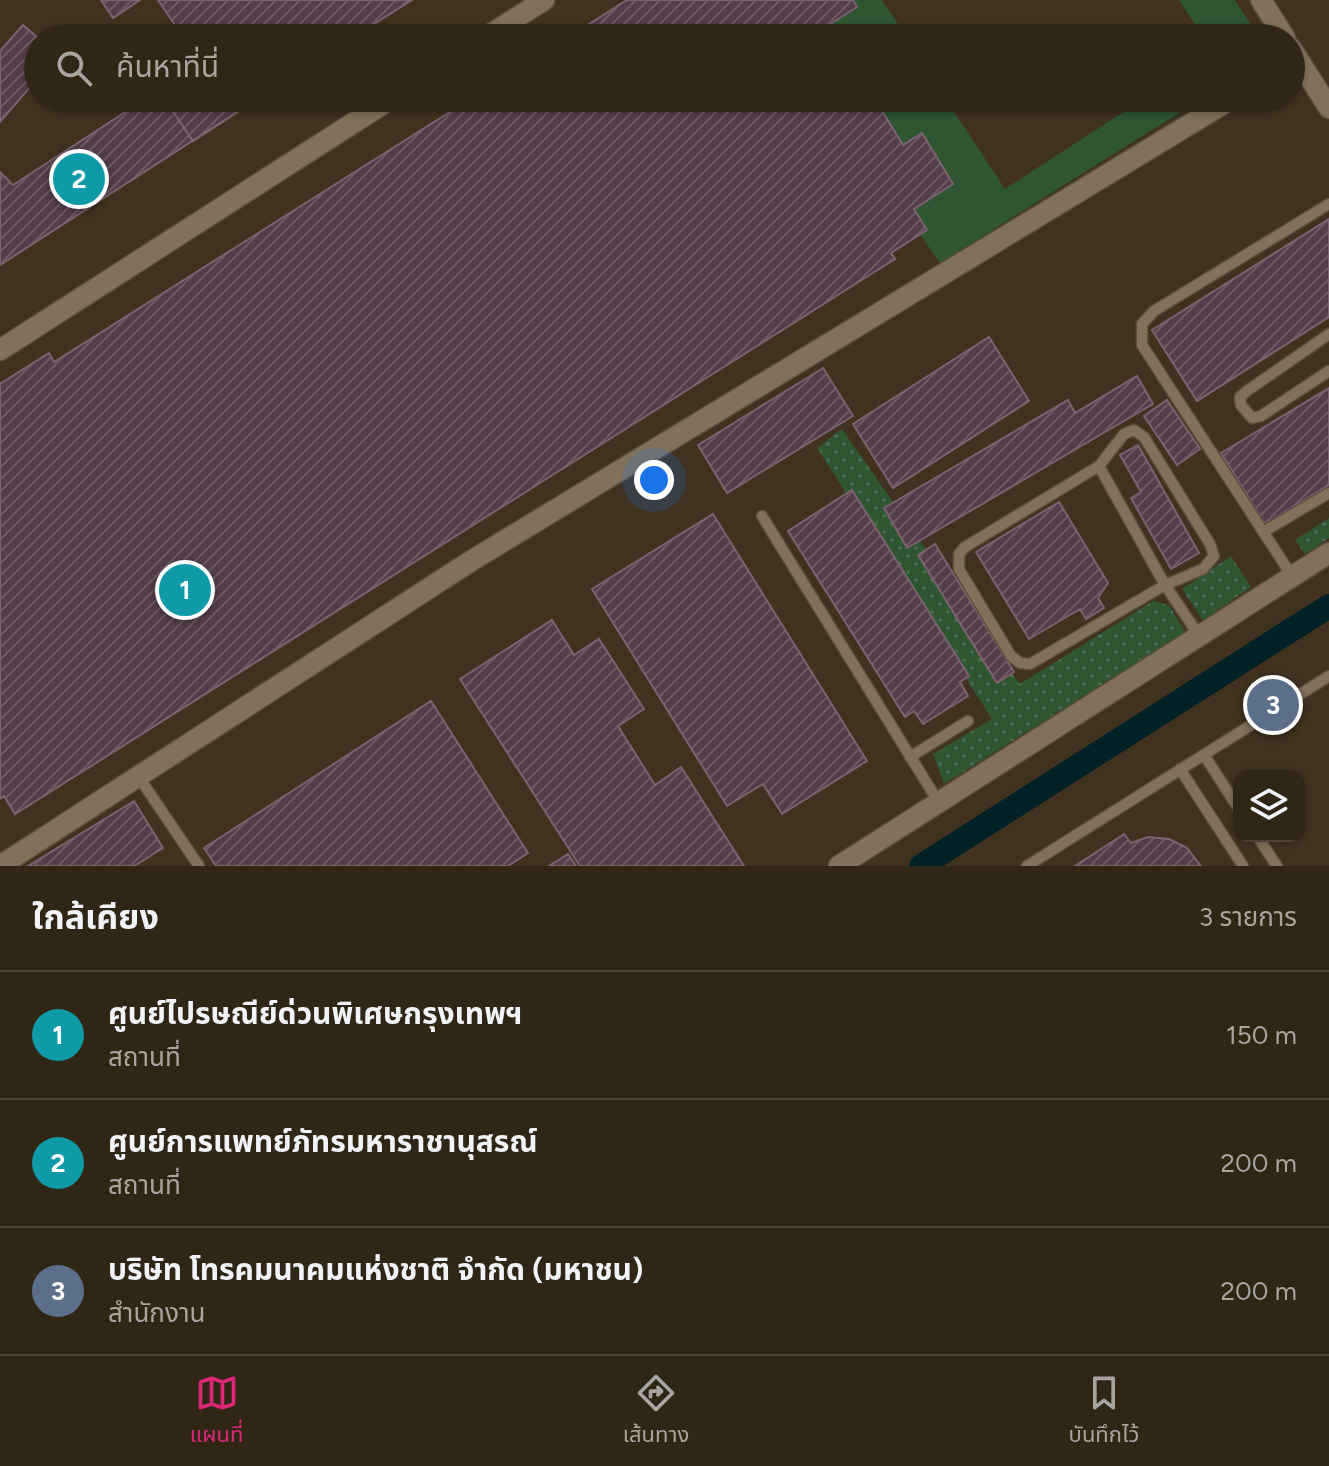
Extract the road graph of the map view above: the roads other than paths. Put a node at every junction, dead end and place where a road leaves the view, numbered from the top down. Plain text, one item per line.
1 (544, 0) edge
2 (1261, 0) edge
3 (507, 24) edge
4 (1276, 24) edge
5 (1305, 74) edge
6 (1329, 108) edge
7 (370, 112) edge
8 (1210, 112) edge
9 (1329, 204) edge
10 (1329, 334) edge
11 (0, 350) edge
12 (1329, 371) edge
13 (1099, 466) junction
14 (1329, 493) edge
15 (762, 516) dead end
16 (1263, 532) junction
17 (1329, 553) edge
18 (1292, 576) junction
19 (1165, 585) junction
20 (1200, 637) junction
21 (1329, 676) edge
22 (968, 721) dead end
23 (1204, 755) junction
24 (910, 757) junction
25 (1180, 769) junction
26 (138, 776) junction
27 (1233, 800) edge
28 (940, 804) junction
29 (1261, 842) edge
30 (0, 866) edge
31 (199, 866) edge
32 (839, 866) edge
33 (1027, 866) edge
34 (1243, 866) edge
35 (1277, 866) edge

1 - 3 street
2 - 4 street
5 - 6 street
7 - 11 street
8 - 26 street
9 - 16 lane
10 - 12 lane
13 - 19 lane
13 - 19 lane
13 - 19 lane
14 - 16 lane
15 - 24 lane
16 - 18 lane
17 - 18 street
18 - 20 street
19 - 20 lane
20 - 28 street
21 - 23 lane
22 - 24 lane
23 - 25 lane
23 - 27 lane
24 - 28 lane
25 - 33 lane
25 - 34 lane
26 - 30 street
26 - 31 lane
28 - 32 street
29 - 35 lane

